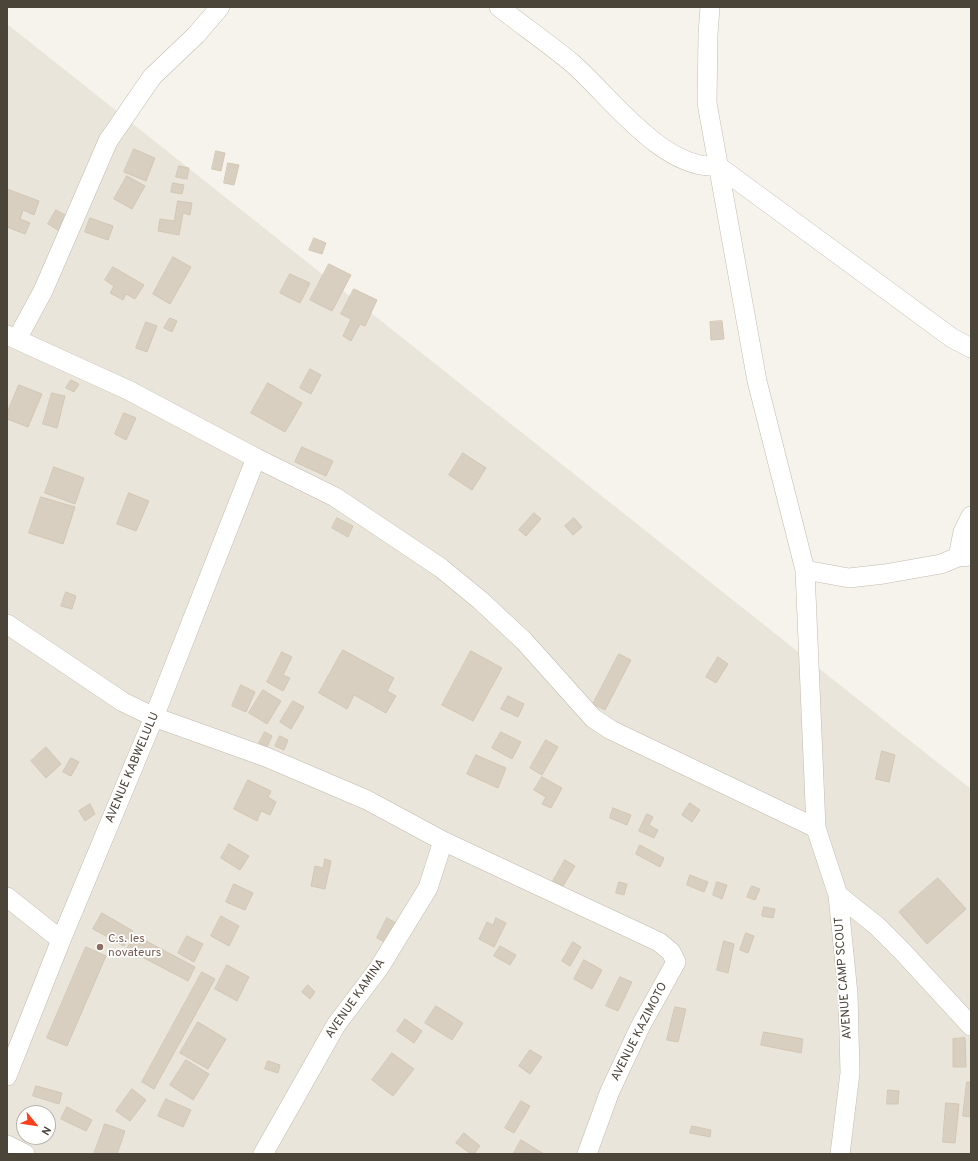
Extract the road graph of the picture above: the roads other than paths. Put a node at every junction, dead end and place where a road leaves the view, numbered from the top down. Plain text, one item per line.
1 (220, 7) edge
2 (499, 7) edge
3 (710, 7) edge
4 (718, 166) junction
5 (12, 337) edge
6 (971, 348) edge
7 (256, 458) junction
8 (971, 516) edge
9 (964, 556) edge
10 (805, 570) junction
11 (7, 624) edge
12 (154, 717) junction
13 (816, 828) junction
14 (443, 841) junction
15 (838, 895) junction
16 (7, 897) edge
17 (61, 940) junction
18 (971, 1026) edge
19 (7, 1076) edge
20 (7, 1145) edge
21 (25, 1154) edge
22 (263, 1154) edge
23 (587, 1154) edge
24 (840, 1154) edge

1 - 5 street
2 - 4 street
3 - 4 street, AVENUE CAMP SCOUT
4 - 6 street
4 - 10 street, AVENUE CAMP SCOUT
5 - 7 street
7 - 12 street, AVENUE KABWELULU
7 - 13 street
8 - 9 street
9 - 10 street
10 - 13 street, AVENUE CAMP SCOUT
11 - 12 street, AVENUE KAZIMOTO
12 - 14 street, AVENUE KAZIMOTO
12 - 17 street, AVENUE KABWELULU
13 - 15 street, AVENUE CAMP SCOUT
14 - 22 street, AVENUE KAMINA
14 - 23 street, AVENUE KAZIMOTO
15 - 18 street
15 - 24 street, AVENUE CAMP SCOUT
16 - 17 street
17 - 19 street, AVENUE KABWELULU
20 - 21 street

